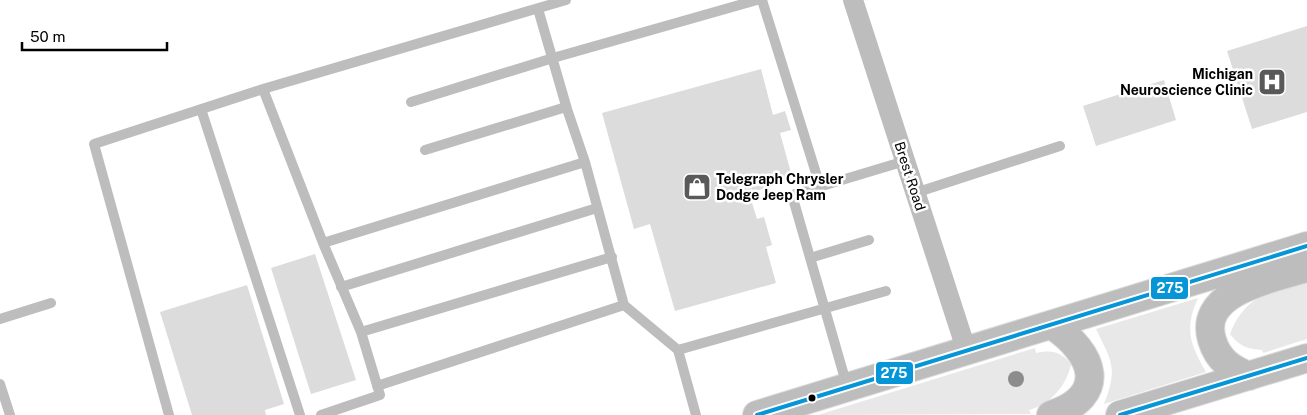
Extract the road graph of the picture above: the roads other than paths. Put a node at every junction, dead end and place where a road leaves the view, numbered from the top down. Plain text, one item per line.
1 (566, 0) edge
2 (757, 0) edge
3 (762, 0) edge
4 (853, 0) edge
5 (538, 9) junction
6 (553, 58) junction
7 (263, 88) junction
8 (411, 102) dead end
9 (566, 107) junction
10 (200, 109) junction
11 (1060, 146) dead end
12 (425, 150) dead end
13 (584, 162) junction
14 (905, 162) junction
15 (820, 186) junction
16 (915, 193) junction
17 (597, 208) junction
18 (870, 240) dead end
19 (323, 244) junction
20 (1307, 246) edge
21 (612, 256) junction
22 (810, 258) junction
23 (1307, 268) edge
24 (341, 286) junction
25 (886, 291) dead end
26 (51, 303) dead end
27 (624, 305) junction
28 (825, 309) junction
29 (0, 319) edge
30 (1052, 325) junction
31 (361, 332) junction
32 (678, 350) junction
33 (967, 352) junction
34 (1307, 358) edge
35 (1249, 376) junction
36 (0, 384) edge
37 (377, 386) junction
38 (847, 388) junction
39 (1167, 408) edge
40 (10, 415) edge
41 (169, 415) edge
42 (300, 415) edge
43 (321, 415) edge
44 (696, 415) edge
45 (757, 415) edge
46 (1051, 415) edge
47 (1120, 415) edge

1 - 5 lane
2 - 6 lane
3 - 15 lane
4 - 14 street, Brest Road
5 - 6 lane
5 - 7 lane
6 - 8 lane
6 - 9 lane
7 - 10 lane
7 - 19 lane
9 - 12 lane
9 - 13 lane
10 - 41 lane
10 - 42 lane
11 - 16 lane
13 - 17 lane
13 - 19 lane
14 - 15 lane
14 - 16 street, Brest Road
15 - 22 lane
16 - 33 street, Brest Road
17 - 21 lane
17 - 24 lane
18 - 22 lane
19 - 24 lane
20 - 30 main road
21 - 27 lane
21 - 31 lane
22 - 28 lane
23 - 35 main road
24 - 31 lane
25 - 28 lane
26 - 29 lane
27 - 32 lane
27 - 37 lane
28 - 32 lane
28 - 38 lane
30 - 33 main road
30 - 46 main road
31 - 37 lane
32 - 44 lane
33 - 38 main road
34 - 35 main road
35 - 39 main road
36 - 40 lane
37 - 43 lane
38 - 45 main road
39 - 47 main road

